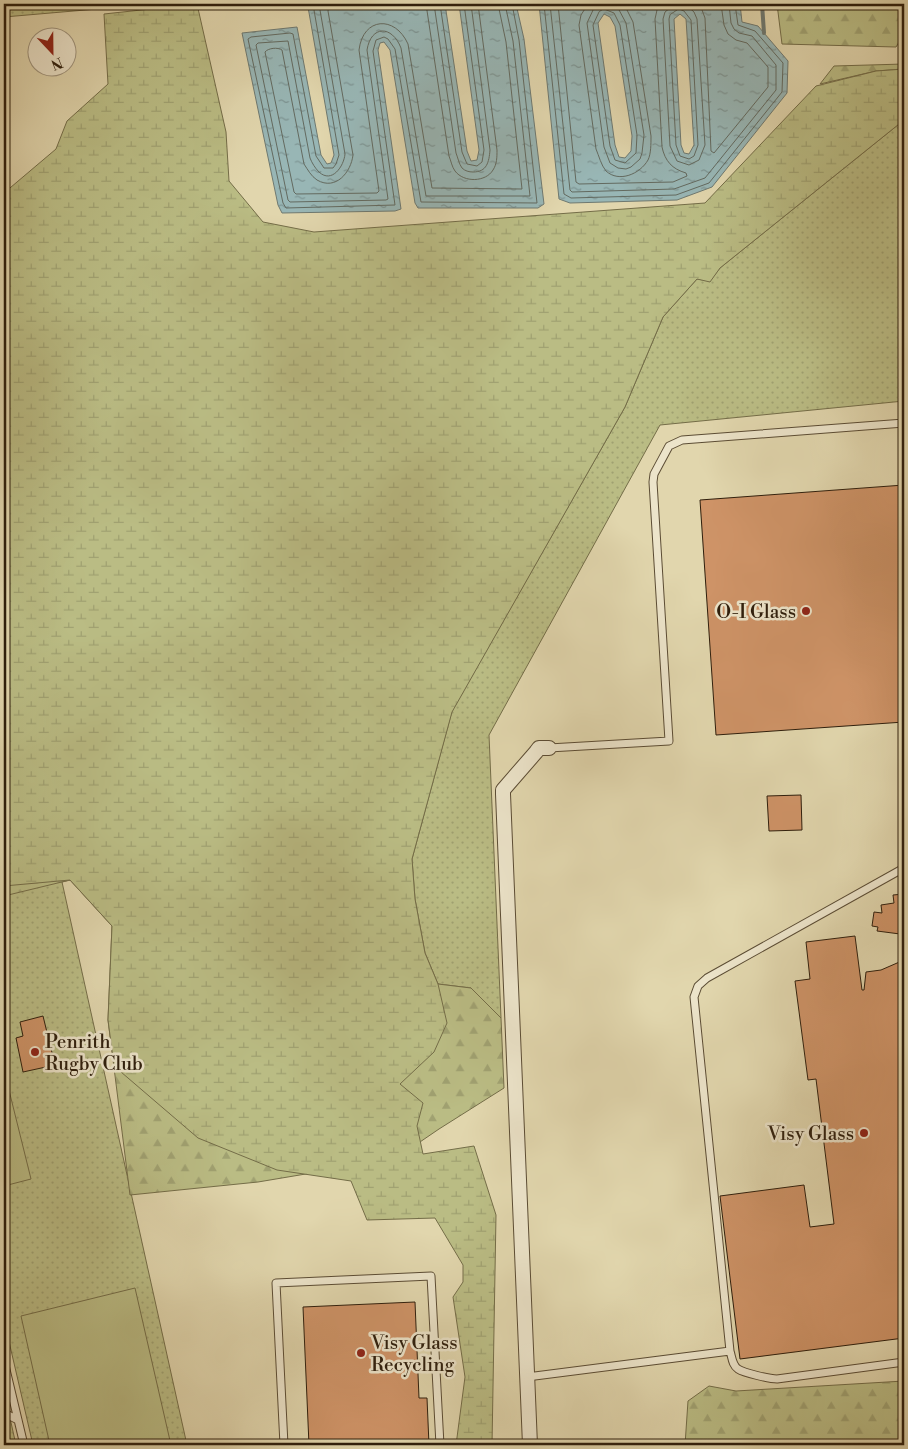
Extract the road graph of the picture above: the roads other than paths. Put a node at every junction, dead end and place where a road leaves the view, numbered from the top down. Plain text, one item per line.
1 (904, 423) edge
2 (549, 748) joint
3 (904, 868) edge
4 (730, 1351) junction
5 (4, 1360) edge
6 (904, 1362) edge
7 (527, 1377) junction
8 (4, 1413) edge
9 (18, 1420) junction
10 (24, 1445) edge
11 (284, 1445) edge
12 (440, 1445) edge
13 (530, 1445) edge

1 - 2 lane
2 - 7 street
3 - 4 lane
4 - 6 lane
4 - 7 lane
5 - 9 lane
7 - 13 street
8 - 9 lane
9 - 10 lane
11 - 12 lane

